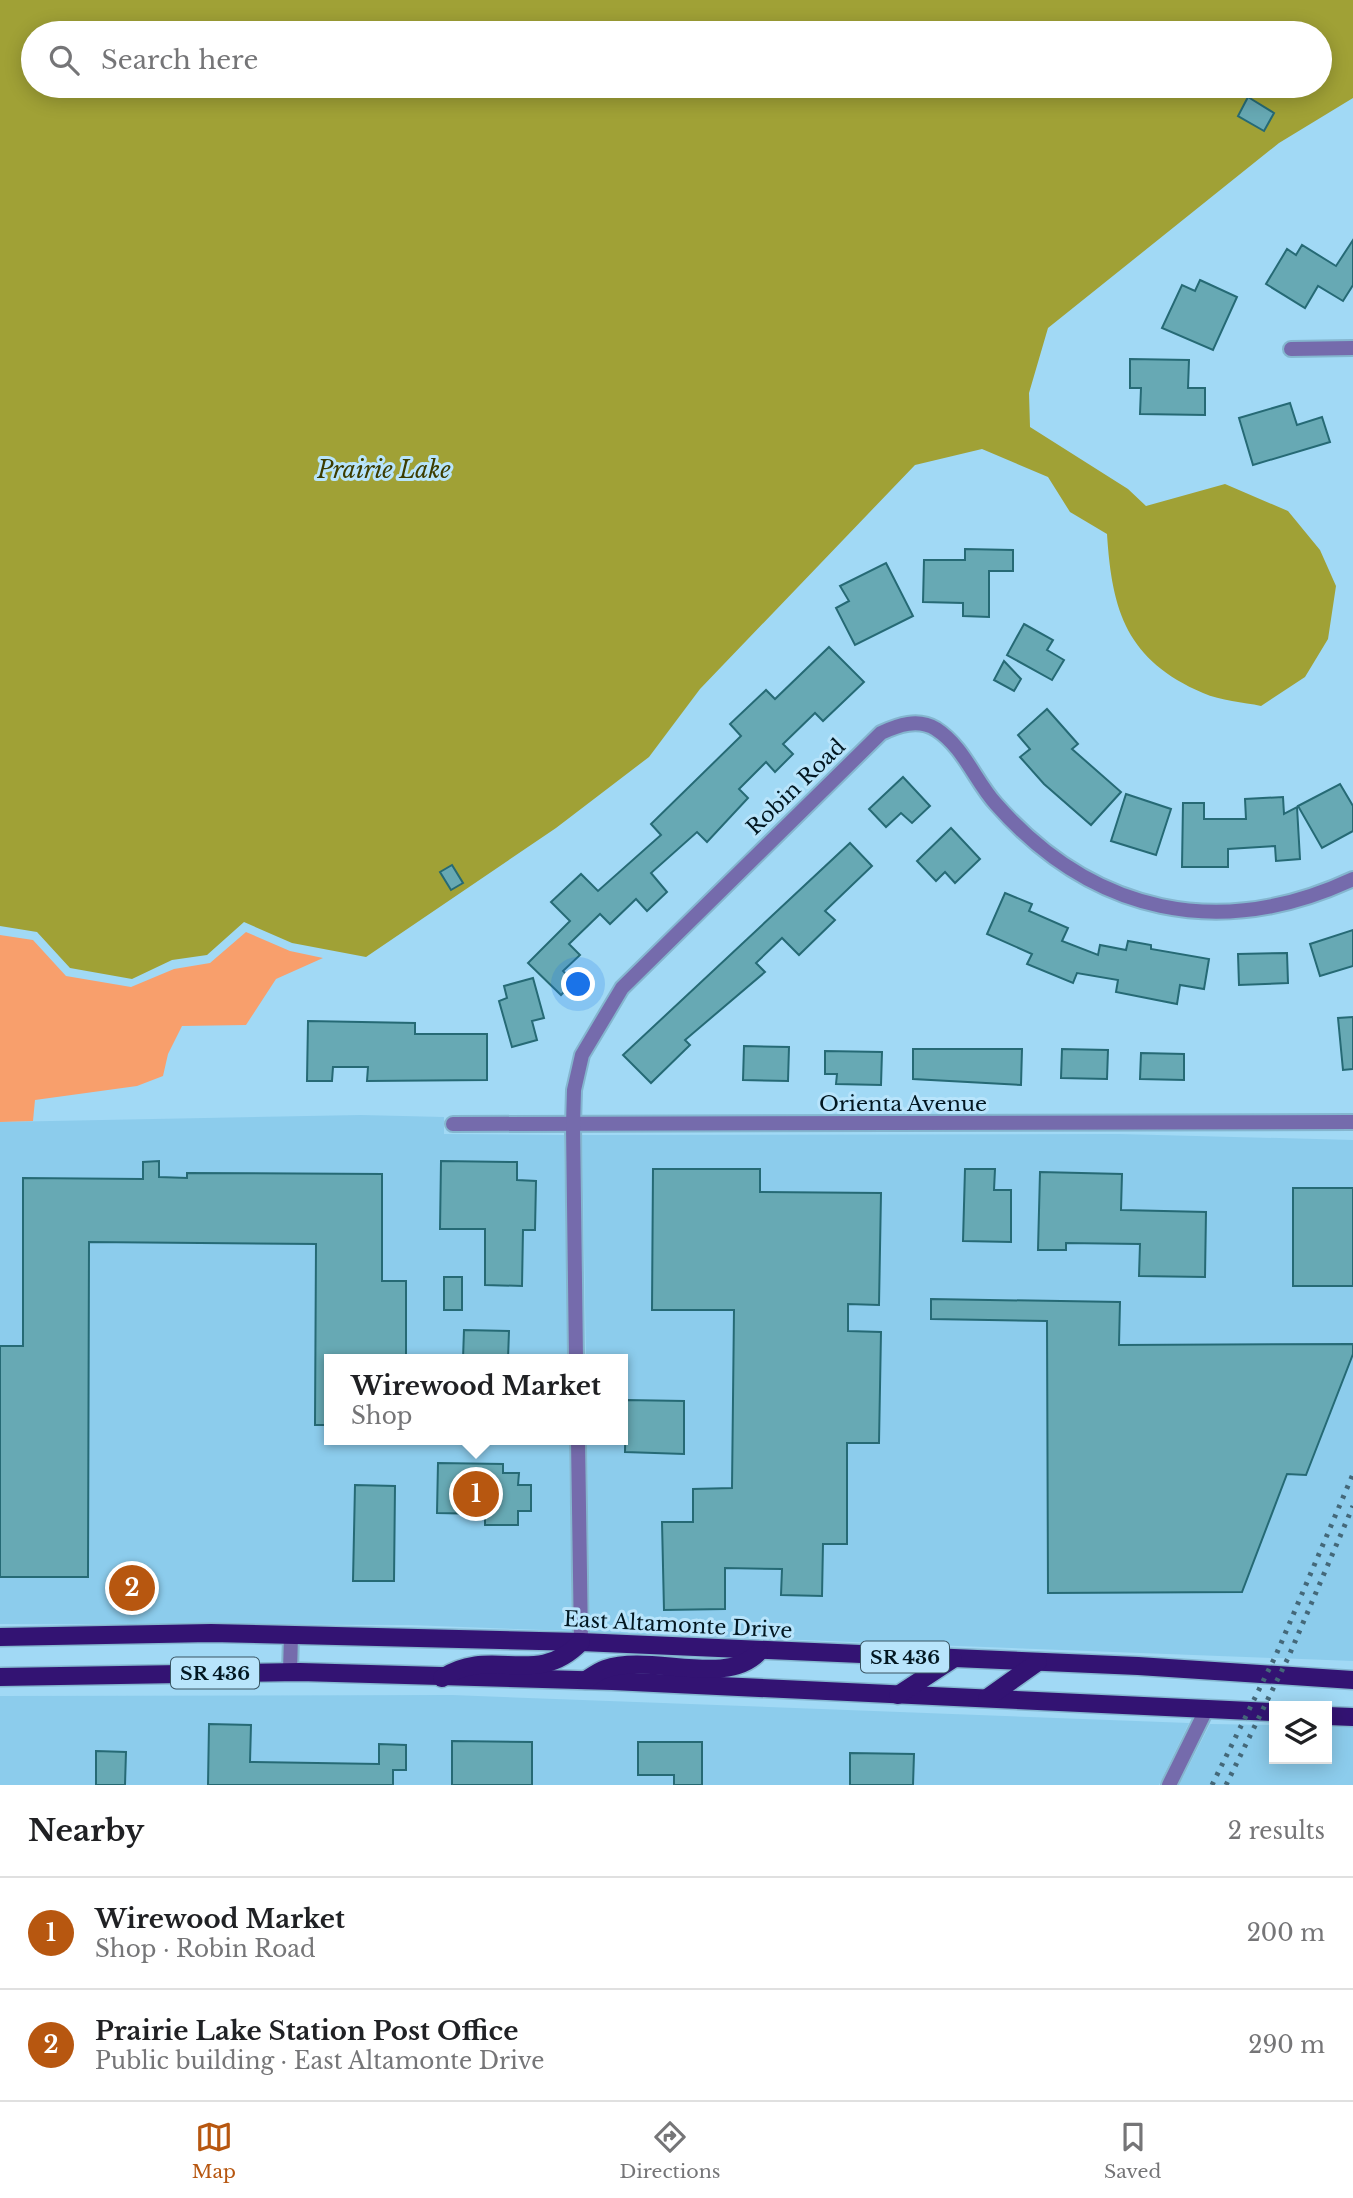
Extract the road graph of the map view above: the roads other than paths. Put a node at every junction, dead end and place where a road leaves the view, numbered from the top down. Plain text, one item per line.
1 (1353, 348) edge
2 (1291, 349) dead end
3 (1353, 879) edge
4 (1353, 1122) edge
5 (453, 1124) dead end
6 (573, 1125) junction
7 (576, 1354) edge
8 (578, 1445) edge
9 (291, 1635) junction
10 (0, 1637) edge
11 (581, 1642) junction
12 (759, 1652) junction
13 (953, 1659) junction
14 (1038, 1661) junction
15 (290, 1672) junction
16 (0, 1677) edge
17 (442, 1678) junction
18 (586, 1680) junction
19 (1353, 1680) edge
20 (898, 1695) junction
21 (987, 1698) junction
22 (1207, 1709) junction
23 (1269, 1712) edge
24 (1332, 1716) edge
25 (1353, 1717) edge
26 (1169, 1785) edge

1 - 2 street
3 - 6 street, Robin Road
4 - 6 street, Orienta Avenue
5 - 6 street, Orienta Avenue
6 - 7 street, Robin Road
8 - 11 street
9 - 10 main road, East Altamonte Drive / SR 436
9 - 11 main road, East Altamonte Drive / SR 436
9 - 15 street
11 - 12 main road, East Altamonte Drive / SR 436
11 - 17 main road
12 - 13 main road, East Altamonte Drive / SR 436
12 - 18 main road
13 - 14 main road, East Altamonte Drive / SR 436
13 - 20 main road
14 - 19 main road, East Altamonte Drive / SR 436
14 - 21 main road
15 - 16 main road, SR 436
15 - 17 main road, SR 436
17 - 18 main road, SR 436
18 - 20 main road, SR 436
20 - 21 main road, SR 436
21 - 22 main road, SR 436
22 - 23 main road, SR 436
22 - 26 street
24 - 25 main road

